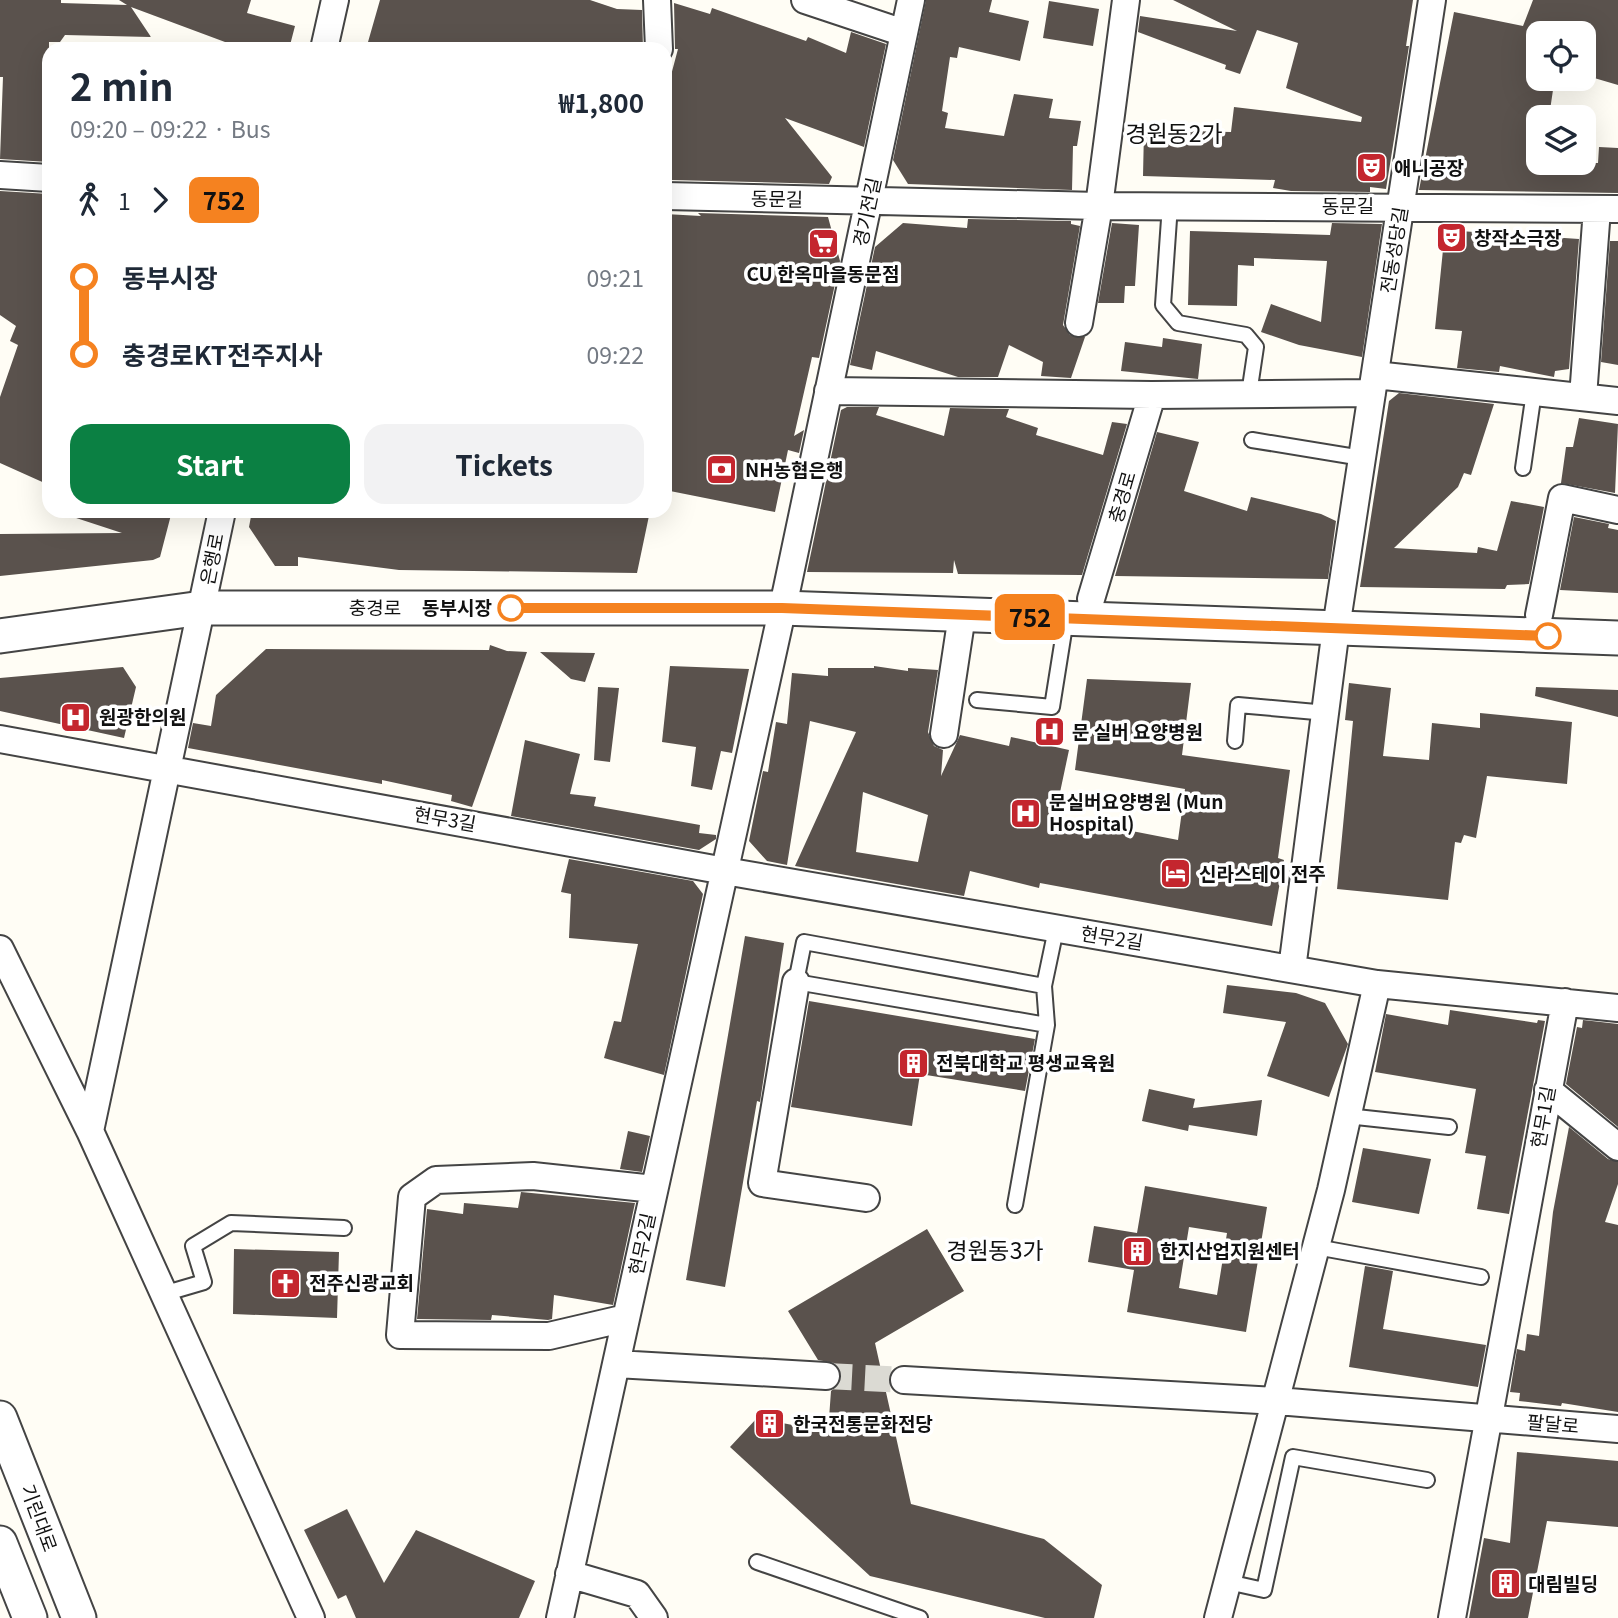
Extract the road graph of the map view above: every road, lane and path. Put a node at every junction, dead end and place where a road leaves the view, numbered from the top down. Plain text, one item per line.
1 (335, 0) edge
2 (657, 0) edge
3 (805, 0) edge
4 (911, 0) edge
5 (1126, 0) edge
6 (1432, 0) edge
7 (904, 33) junction
8 (326, 42) edge
9 (659, 42) edge
10 (0, 175) edge
11 (42, 178) edge
12 (672, 196) edge
13 (869, 201) junction
14 (1100, 205) junction
15 (1170, 205) junction
16 (1401, 206) junction
17 (1608, 209) edge
18 (1079, 323) dead end
19 (1373, 384) junction
20 (828, 391) junction
21 (1534, 392) junction
22 (1249, 394) junction
23 (1152, 395) junction
24 (1583, 397) junction
25 (1618, 401) edge
26 (1252, 440) dead end
27 (1362, 458) junction
28 (1523, 468) dead end
29 (1618, 510) edge
30 (221, 518) edge
31 (202, 608) junction
32 (782, 608) junction
33 (1079, 609) junction
34 (962, 615) junction
35 (1539, 615) dead end
36 (1336, 628) junction
37 (0, 636) edge
38 (1618, 638) edge
39 (977, 700) dead end
40 (1327, 713) junction
41 (944, 734) dead end
42 (0, 739) edge
43 (1235, 741) dead end
44 (166, 767) junction
45 (725, 871) junction
46 (1056, 929) junction
47 (0, 949) edge
48 (1292, 969) junction
49 (796, 982) junction
50 (1377, 984) junction
51 (1044, 986) junction
52 (1565, 1002) junction
53 (1618, 1008) edge
54 (1047, 1025) junction
55 (1548, 1090) junction
56 (1348, 1116) junction
57 (1449, 1127) dead end
58 (90, 1131) junction
59 (1618, 1147) edge
60 (654, 1189) junction
61 (866, 1198) dead end
62 (1015, 1205) dead end
63 (344, 1228) dead end
64 (1316, 1247) junction
65 (1481, 1277) dead end
66 (163, 1294) junction
67 (626, 1318) junction
68 (616, 1364) junction
69 (826, 1376) tunnel mouth
70 (904, 1380) tunnel mouth
71 (1277, 1401) junction
72 (0, 1418) edge
73 (1488, 1418) junction
74 (1618, 1429) edge
75 (1427, 1480) dead end
76 (0, 1543) edge
77 (757, 1562) dead end
78 (569, 1574) junction
79 (1227, 1582) junction
80 (30, 1618) edge
81 (79, 1618) edge
82 (311, 1618) edge
83 (559, 1618) edge
84 (654, 1618) edge
85 (920, 1618) edge
86 (1218, 1618) edge
87 (1452, 1618) edge

1 - 8 street
2 - 9 street
3 - 7 street
4 - 7 street, 경기전길
5 - 14 street
6 - 16 street, 전동성당길
7 - 13 street, 경기전길
10 - 11 street
12 - 13 street, 동문길
13 - 14 street, 동문길
13 - 20 street, 경기전길
14 - 15 street, 동문길
14 - 18 street
15 - 16 street, 동문길
15 - 22 lane
16 - 17 street, 동문길
16 - 19 street, 전동성당길
17 - 24 street, 동문길
19 - 21 street
19 - 22 street
19 - 27 street, 전동성당길
20 - 23 street
20 - 32 street, 경기전길
21 - 24 street
21 - 28 lane
22 - 23 street
23 - 33 street, 충경로
24 - 25 street
26 - 27 lane
27 - 36 street, 전동성당길
29 - 35 street
30 - 31 street, 은행로
31 - 32 street, 충경로
31 - 37 street, 충경로
31 - 44 street
32 - 34 street, 충경로
32 - 45 street, 현무2길
33 - 34 street, 충경로
33 - 36 street, 충경로
33 - 39 lane
34 - 41 street
36 - 38 street, 충경로
36 - 40 street
40 - 43 lane
40 - 48 street
42 - 44 street, 현무3길
44 - 45 street, 현무3길
44 - 58 street
45 - 46 street, 현무2길
45 - 60 street, 현무2길
46 - 48 street, 현무2길
46 - 51 lane
47 - 58 street
48 - 50 street
49 - 51 lane
49 - 54 lane
49 - 61 street
50 - 52 street
50 - 56 street
51 - 54 lane
52 - 53 street
52 - 55 street, 현무1길
54 - 62 lane
55 - 59 street
55 - 73 street, 현무1길
56 - 57 lane
56 - 64 street
58 - 66 street
60 - 67 street, 현무2길
60 - 67 street
63 - 66 lane
64 - 65 lane
64 - 71 street
66 - 82 street
67 - 68 street, 현무2길
68 - 69 street
68 - 78 street, 현무2길
70 - 71 street
71 - 73 street
71 - 79 street
72 - 81 street, 기린대로
73 - 74 street, 팔달로
73 - 87 street, 현무1길
75 - 79 lane
76 - 80 street
77 - 85 lane
78 - 83 street, 현무2길
78 - 84 street
79 - 86 street

